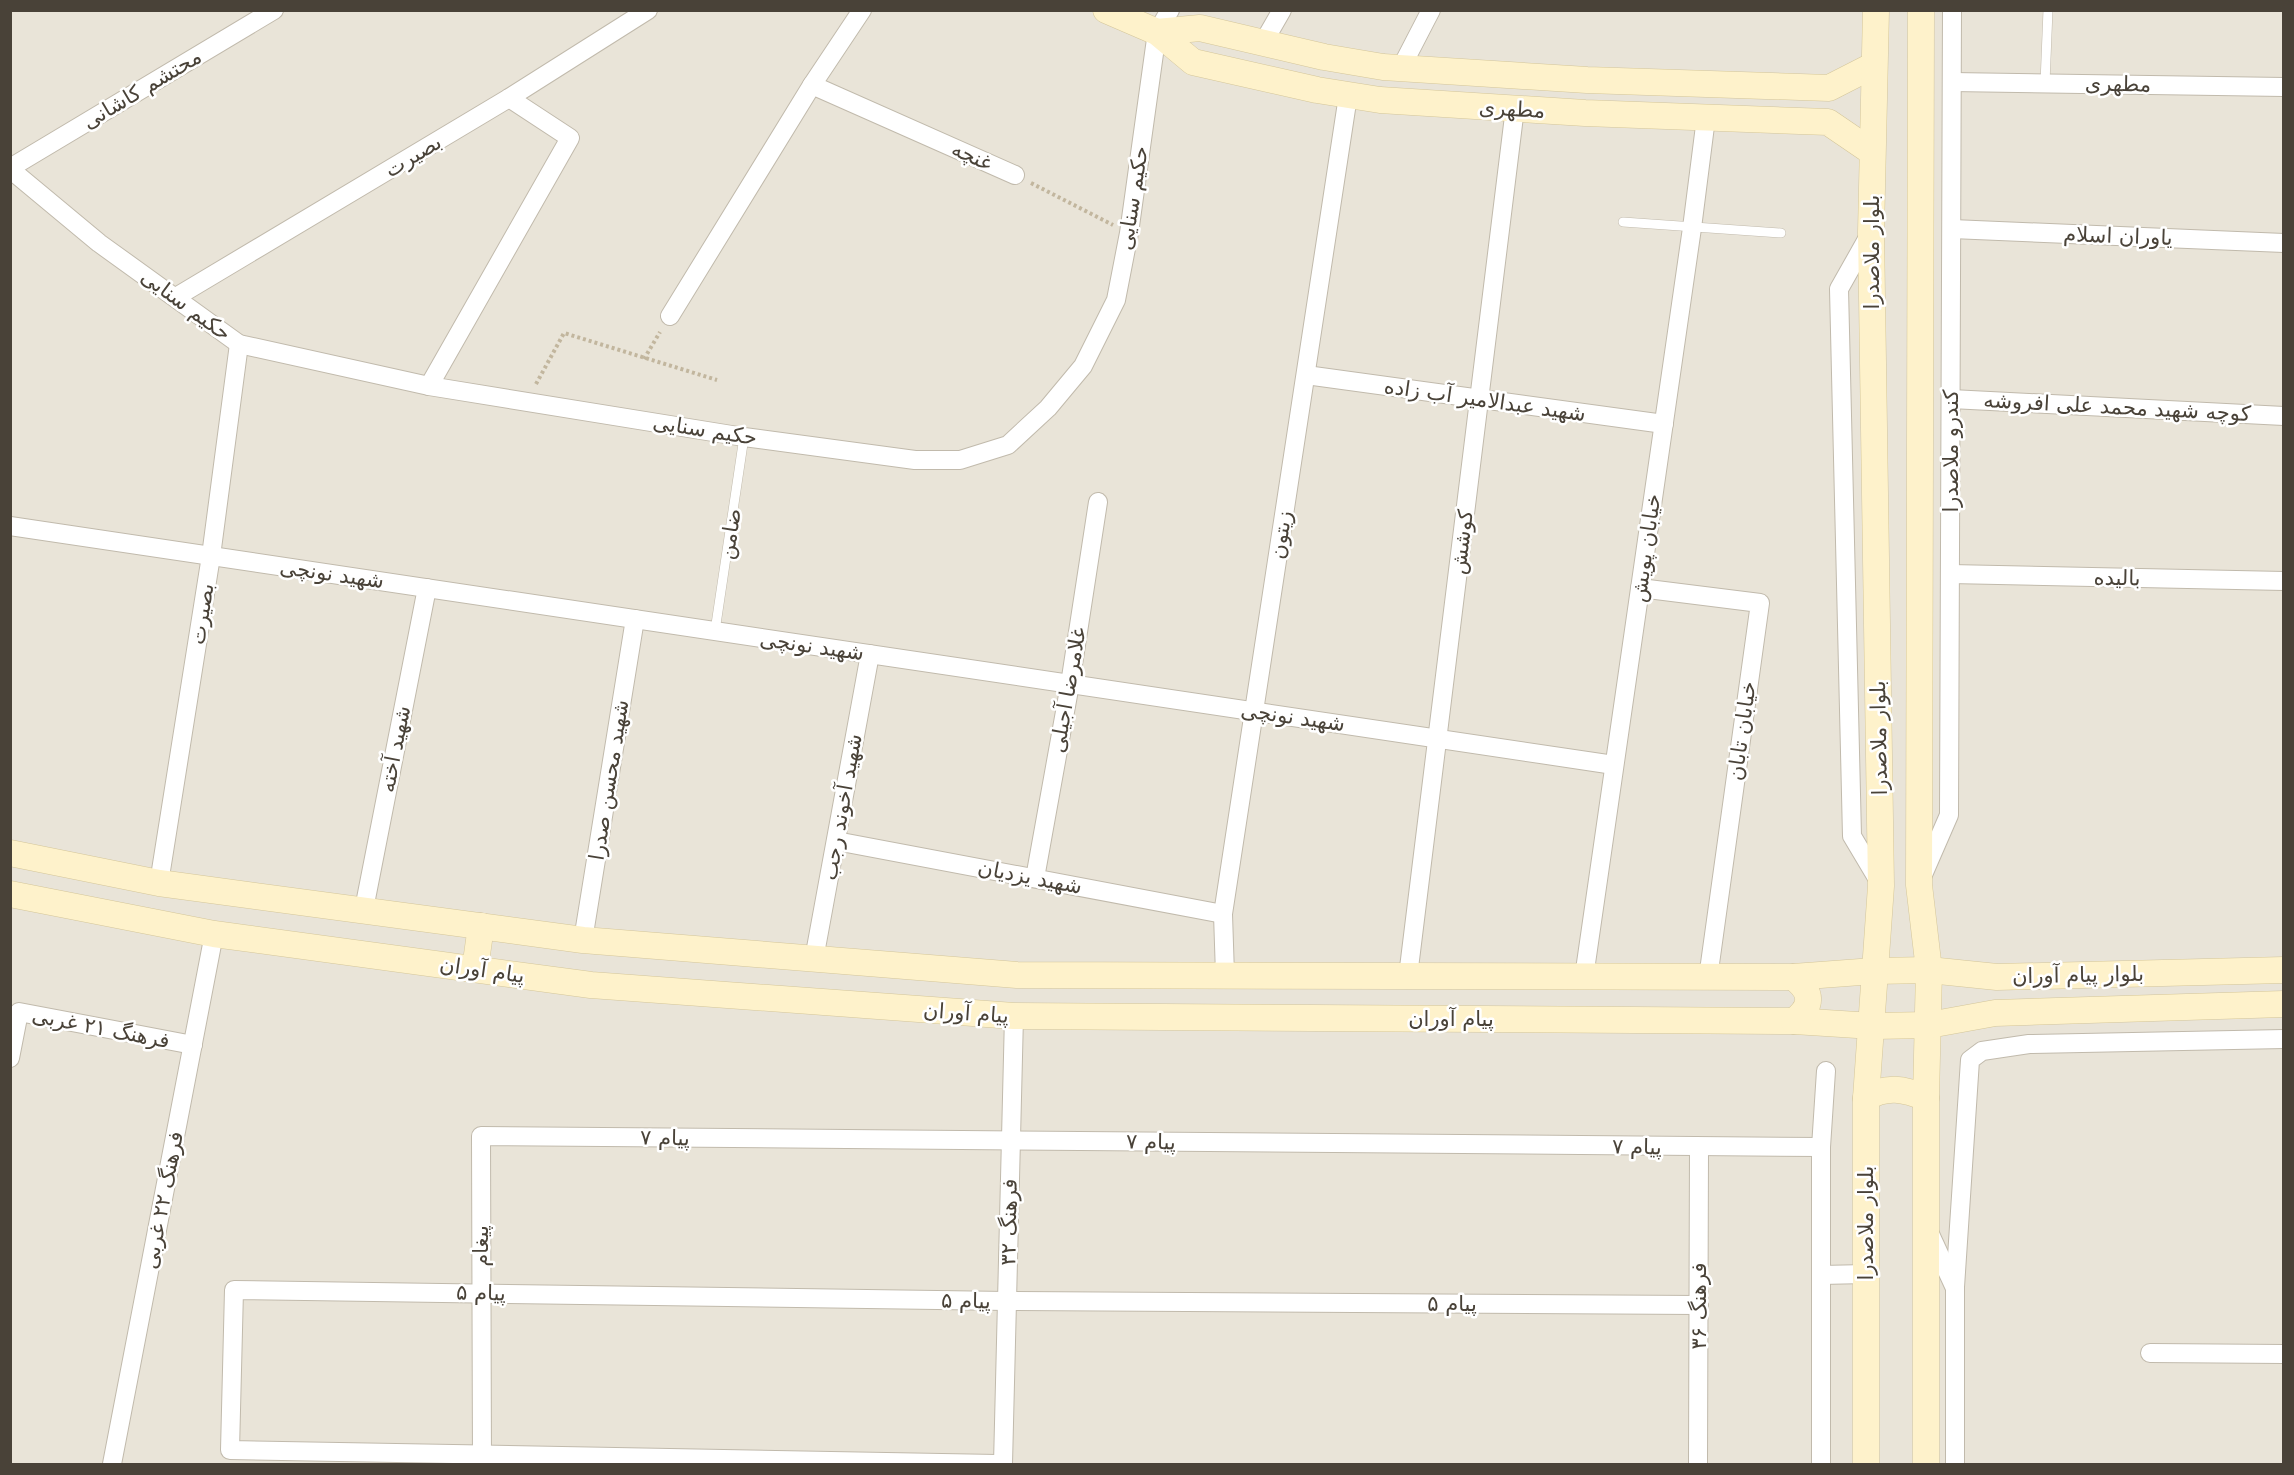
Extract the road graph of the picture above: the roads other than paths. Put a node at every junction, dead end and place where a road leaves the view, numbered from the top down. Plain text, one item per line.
1 (274, 10) edge
2 (648, 10) edge
3 (862, 10) edge
4 (1106, 10) edge
5 (1170, 10) edge
6 (1282, 10) edge
7 (1431, 10) edge
8 (1876, 10) edge
9 (1921, 10) edge
10 (1952, 10) edge
11 (2048, 10) edge
12 (1157, 32) junction
13 (1263, 43) junction
14 (1875, 65) junction
15 (1401, 68) junction
16 (1952, 82) junction
17 (2045, 83) junction
18 (812, 85) junction
19 (2283, 87) edge
20 (1829, 88) junction
21 (1348, 96) junction
22 (509, 98) junction
23 (1515, 108) junction
24 (1706, 118) junction
25 (1828, 122) junction
26 (1872, 152) junction
27 (10, 169) edge
28 (1015, 175) road end
29 (1623, 222) dead end
30 (1692, 228) junction
31 (1952, 229) junction
32 (1781, 233) dead end
33 (2283, 243) edge
34 (176, 297) junction
35 (670, 316) road end
36 (239, 344) junction
37 (1306, 375) junction
38 (429, 386) junction
39 (1479, 399) junction
40 (1951, 399) junction
41 (2283, 416) edge
42 (1664, 424) junction
43 (744, 437) junction
44 (1098, 502) dead end
45 (10, 526) edge
46 (211, 556) junction
47 (1950, 574) junction
48 (2283, 581) edge
49 (427, 588) junction
50 (1640, 588) junction
51 (635, 619) junction
52 (715, 631) junction
53 (870, 654) junction
54 (1070, 684) junction
55 (1254, 711) junction
56 (1437, 738) junction
57 (1614, 765) junction
58 (836, 841) junction
59 (10, 853) edge
60 (1035, 878) junction
61 (159, 883) junction
62 (1919, 885) junction
63 (1881, 886) junction
64 (10, 894) edge
65 (364, 909) junction
66 (1223, 914) junction
67 (481, 926) junction
68 (214, 934) junction
69 (583, 940) junction
70 (814, 959) junction
71 (475, 969) junction
72 (1929, 970) junction
73 (2283, 970) edge
74 (1874, 971) junction
75 (1225, 975) junction
76 (1408, 976) junction
77 (1584, 977) junction
78 (1793, 977) junction
79 (1997, 977) junction
80 (1708, 978) junction
81 (2283, 1004) edge
82 (15, 1011) edge
83 (1995, 1013) junction
84 (1014, 1016) junction
85 (1794, 1022) junction
86 (1929, 1025) junction
87 (1873, 1026) junction
88 (2283, 1040) edge
89 (193, 1045) junction
90 (10, 1058) edge
91 (1826, 1071) dead end
92 (1866, 1098) junction
93 (1926, 1098) junction
94 (481, 1136) joint
95 (1011, 1141) junction
96 (1821, 1147) junction
97 (1699, 1148) junction
98 (1926, 1226) junction
99 (1866, 1274) junction
100 (1821, 1275) junction
101 (1955, 1287) junction
102 (481, 1293) junction
103 (1007, 1301) junction
104 (1699, 1305) junction
105 (2150, 1353) dead end
106 (2283, 1354) edge
107 (482, 1460) edge
108 (112, 1464) edge
109 (997, 1464) edge
110 (1003, 1464) edge
111 (1698, 1464) edge
112 (1821, 1464) edge
113 (1866, 1464) edge
114 (1926, 1464) edge
115 (1955, 1464) edge

1 - 27 street, محتشم کاشانی
2 - 22 street, بصیرت
3 - 18 street
4 - 12 main road, مطهری
5 - 12 street
6 - 13 street
7 - 15 street
8 - 14 main road, بلوار ملاصدرا
9 - 62 main road, بلوار ملاصدرا
10 - 16 street, کندرو ملاصدرا
11 - 17 lane
12 - 13 main road, مطهری
12 - 21 main road, مطهری
12 - 43 street, حکیم سنایی
13 - 15 main road, مطهری
14 - 20 main road, مطهری
14 - 26 main road, بلوار ملاصدرا
15 - 20 main road, مطهری
16 - 17 street, مطهری
16 - 31 street, کندرو ملاصدرا
17 - 19 street, مطهری
18 - 28 street, غنچه
18 - 35 street
20 - 25 main road
21 - 23 main road, مطهری
21 - 37 street, زیتون
22 - 34 street, بصیرت
22 - 38 street
23 - 24 main road, مطهری
23 - 39 street, کوشش
24 - 25 main road, مطهری
24 - 30 street, خیابان پویش
25 - 26 main road
26 - 63 main road, بلوار ملاصدرا
27 - 34 street, حکیم سنایی
29 - 30 lane
30 - 32 lane
30 - 42 street, خیابان پویش
31 - 33 street, یاوران اسلام
31 - 40 street, کندرو ملاصدرا
34 - 36 street, حکیم سنایی
36 - 38 street, حکیم سنایی
36 - 46 street, بصیرت
37 - 39 street, شهید عبدالامیر آب زاده
37 - 55 street, زیتون
38 - 43 street, حکیم سنایی
39 - 42 street, شهید عبدالامیر آب زاده
39 - 56 street, کوشش
40 - 41 street, کوچه شهید محمد علی افروشه
40 - 47 street, کندرو ملاصدرا
42 - 50 street, خیابان پویش
43 - 52 lane, ضامن
44 - 54 street, غلامرضا آجیلی
45 - 46 street, شهید نونچی
46 - 49 street, شهید نونچی
46 - 61 street, بصیرت
47 - 48 street, بالیده
47 - 62 street, کندرو ملاصدرا
49 - 51 street, شهید نونچی
49 - 65 street, شهید آخته
50 - 57 street, خیابان پویش
50 - 80 street, خیابان تابان
51 - 52 street, شهید نونچی
51 - 69 street, شهید محسن صدرا
52 - 53 street, شهید نونچی
53 - 54 street, شهید نونچی
53 - 58 street, شهید آخوند رجب
54 - 55 street, شهید نونچی
54 - 60 street, غلامرضا آجیلی
55 - 56 street, شهید نونچی
55 - 66 street, زیتون
56 - 57 street, شهید نونچی
56 - 76 street, کوشش
57 - 77 street, خیابان پویش
58 - 60 street, شهید یزدیان
58 - 70 street, شهید آخوند رجب
59 - 61 main road, پیام آوران
60 - 66 street, شهید یزدیان
61 - 65 main road, پیام آوران
62 - 63 main road
62 - 72 main road, بلوار ملاصدرا
63 - 74 main road, بلوار ملاصدرا
64 - 68 main road, پیام آوران
65 - 67 main road, پیام آوران
66 - 75 street, زیتون
67 - 69 main road, پیام آوران
67 - 71 main road
68 - 71 main road, پیام آوران
68 - 89 street, فرهنگ ۲۲ غربی
69 - 70 main road, پیام آوران
70 - 75 main road, پیام آوران
71 - 84 main road, پیام آوران
72 - 74 main road, بلوار پیام آوران
72 - 79 main road, بلوار پیام آوران
72 - 86 main road, بلوار ملاصدرا
73 - 79 main road, بلوار پیام آوران
74 - 78 main road, پیام آوران
74 - 87 main road, بلوار ملاصدرا
75 - 76 main road, پیام آوران
76 - 77 main road, پیام آوران
77 - 80 main road, پیام آوران
78 - 80 main road, پیام آوران
78 - 85 main road
79 - 83 main road
81 - 83 main road, بلوار پیام آوران
82 - 89 street, فرهنگ ۲۱ غربی
82 - 90 street, فرهنگ ۲۱ غربی
83 - 86 main road, بلوار پیام آوران
84 - 85 main road, پیام آوران
84 - 95 street, فرهنگ ۳۲
85 - 87 main road, پیام آوران
86 - 87 main road, پیام آوران
86 - 93 main road, بلوار ملاصدرا
87 - 92 main road, بلوار ملاصدرا
88 - 101 street
89 - 108 street, فرهنگ ۲۲ غربی
91 - 96 street
92 - 93 main road
92 - 99 main road, بلوار ملاصدرا
93 - 98 main road, بلوار ملاصدرا
94 - 95 street, پیام ۷
94 - 102 street, پیغام
95 - 97 street, پیام ۷
95 - 103 street, فرهنگ ۳۲
96 - 97 street, پیام ۷
96 - 100 street
97 - 104 street, فرهنگ ۳۶
98 - 101 street
98 - 114 main road, بلوار ملاصدرا
99 - 100 street
99 - 113 main road, بلوار ملاصدرا
100 - 112 street
101 - 115 street
102 - 103 street, پیام ۵
102 - 107 street, پیغام
102 - 107 street, پیام ۵
103 - 104 street, پیام ۵
103 - 110 street, فرهنگ ۳۲
104 - 111 street, فرهنگ ۳۶
105 - 106 street
107 - 109 street

